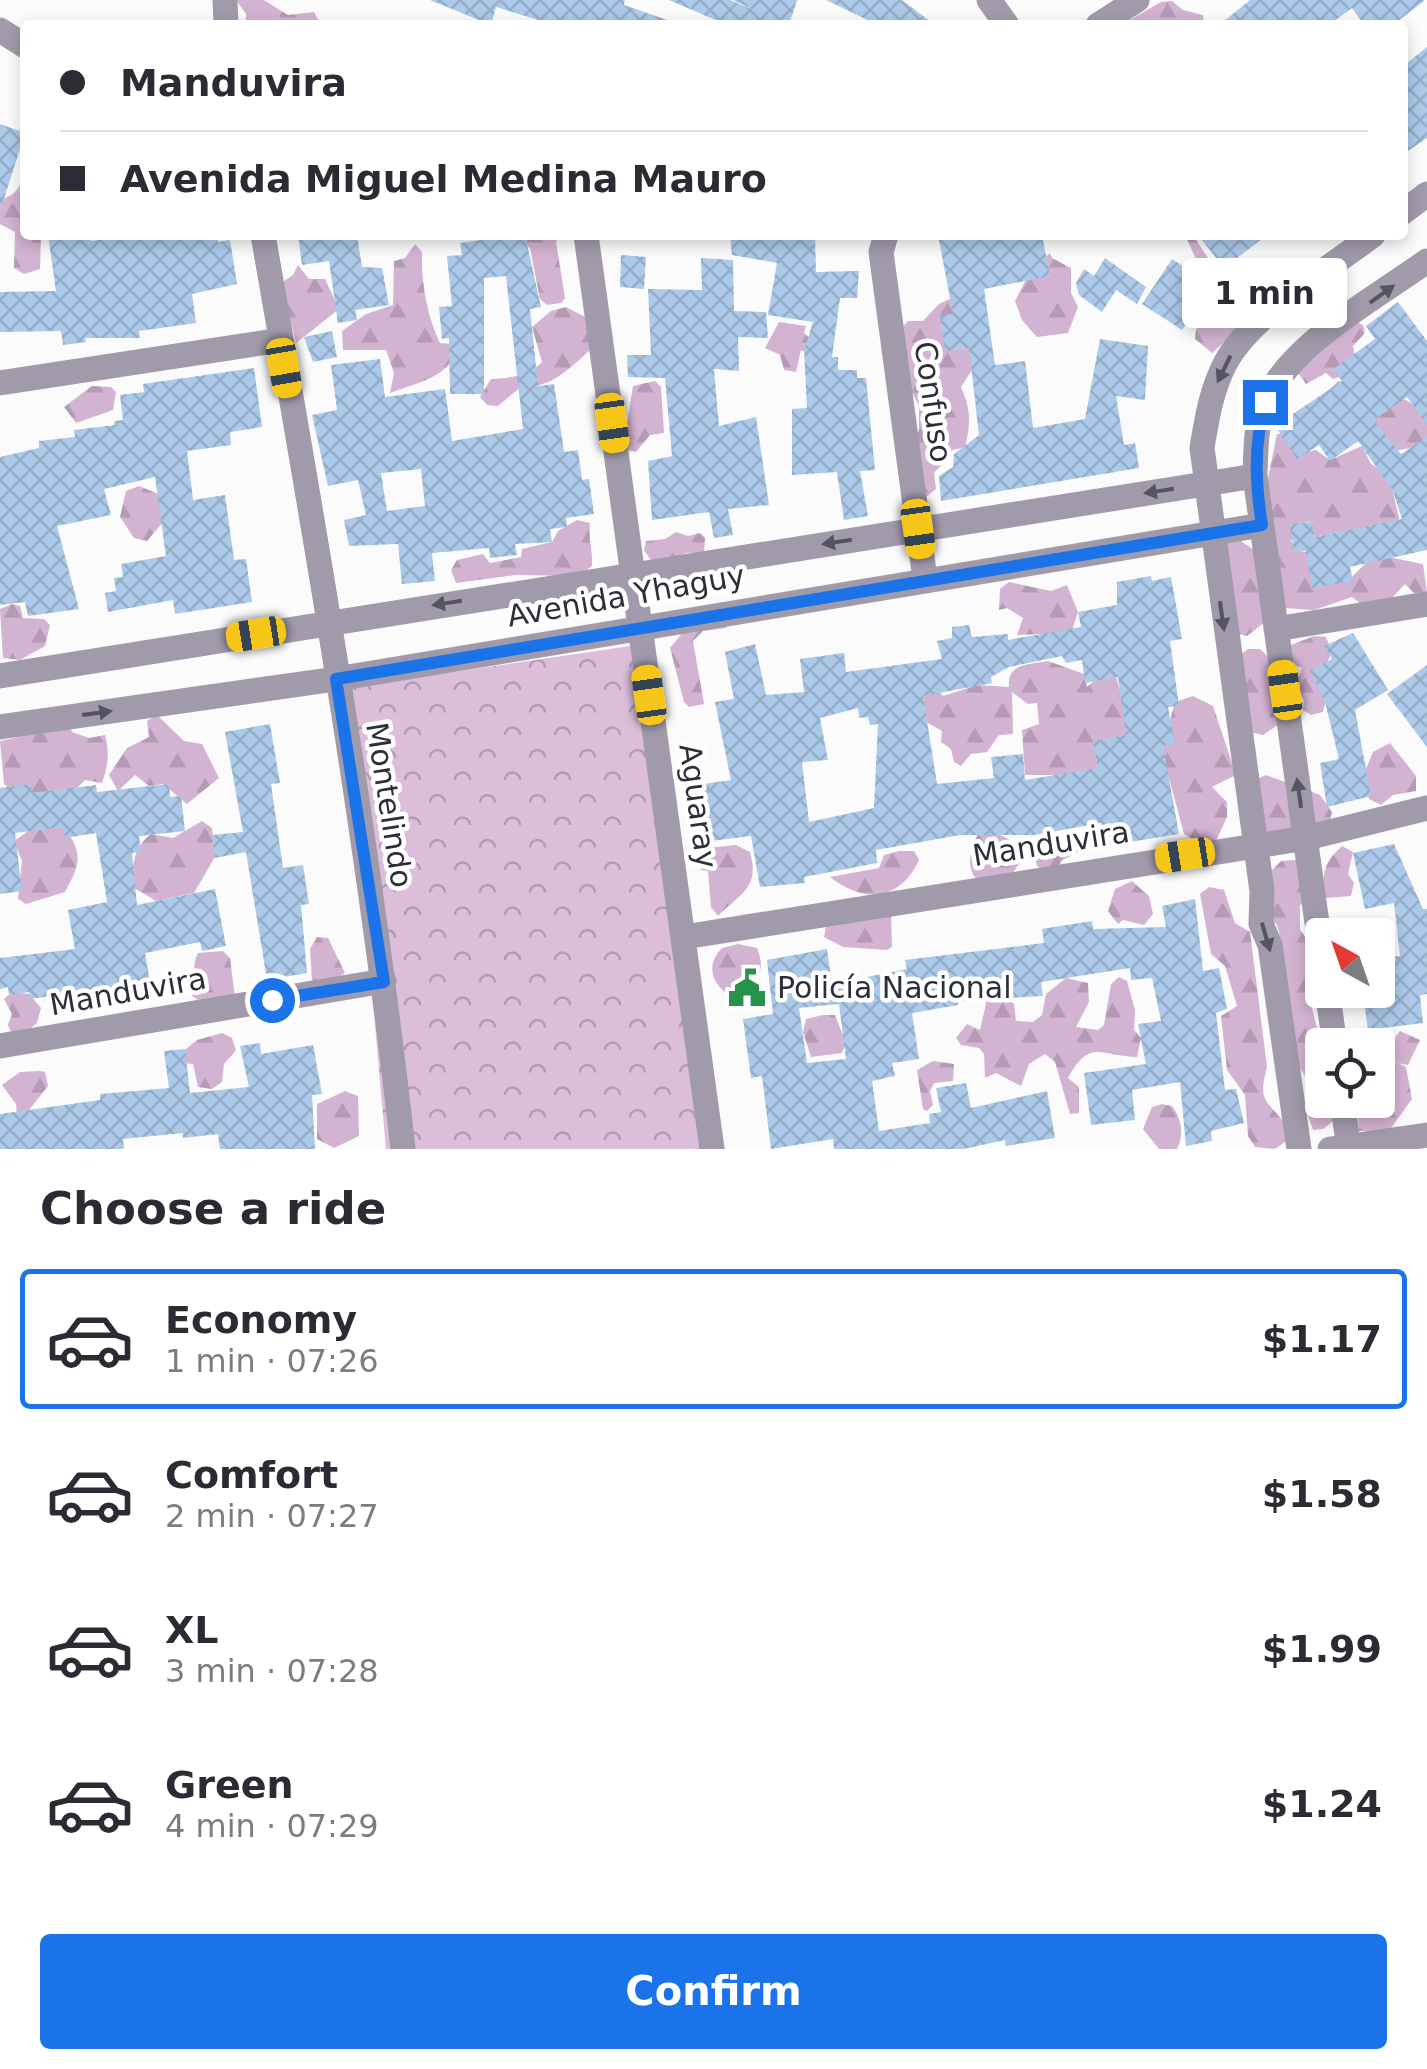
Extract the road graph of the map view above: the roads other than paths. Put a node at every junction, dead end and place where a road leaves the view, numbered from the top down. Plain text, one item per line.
1 (1137, 0) edge
2 (1106, 20) edge
3 (264, 240) edge
4 (587, 240) edge
5 (884, 240) edge
6 (1367, 240) edge
7 (1427, 261) edge
8 (281, 340) junction
9 (0, 383) edge
10 (1255, 476) junction
11 (1204, 484) junction
12 (1262, 525) junction
13 (918, 529) junction
14 (1210, 534) junction
15 (633, 574) junction
16 (926, 579) junction
17 (1427, 604) edge
18 (329, 622) junction
19 (639, 626) junction
20 (1276, 630) junction
21 (0, 676) edge
22 (336, 679) junction
23 (0, 728) edge
24 (1427, 808) edge
25 (1306, 838) junction
26 (1255, 844) junction
27 (1317, 918) edge
28 (684, 937) junction
29 (384, 982) junction
30 (0, 1046) edge
31 (1342, 1118) edge
32 (1427, 1135) edge
33 (1343, 1148) edge
34 (403, 1149) edge
35 (712, 1149) edge
36 (1299, 1149) edge

1 - 2 street
3 - 8 street, Montelindo
4 - 15 street, Aguaray
5 - 13 street, Confuso
6 -> 11 street
10 -> 7 street
8 - 9 street
8 - 18 street, Montelindo
10 - 11 street, Avenida Yhaguy
10 - 12 street
11 -> 13 street, Avenida Yhaguy
11 - 14 street
12 - 14 street, Avenida Yhaguy
12 - 20 street
13 -> 15 street, Avenida Yhaguy
13 - 16 street, Confuso
14 - 16 street, Avenida Yhaguy
14 -> 26 street
15 -> 18 street, Avenida Yhaguy
15 - 19 street, Aguaray
16 - 19 street, Avenida Yhaguy
17 - 20 street
18 - 21 street, Avenida Yhaguy
18 - 22 street, Montelindo
19 - 22 street, Avenida Yhaguy
19 - 28 street, Aguaray
25 -> 20 street
23 -> 22 street, Avenida Yhaguy
22 - 29 street, Montelindo
24 - 25 street, Manduvira
25 - 26 street, Manduvira
25 - 27 street
26 - 28 street, Manduvira
26 -> 36 street
28 - 35 street, Aguaray
29 - 30 street, Manduvira
29 - 34 street, Montelindo
31 - 33 street
32 - 33 street

